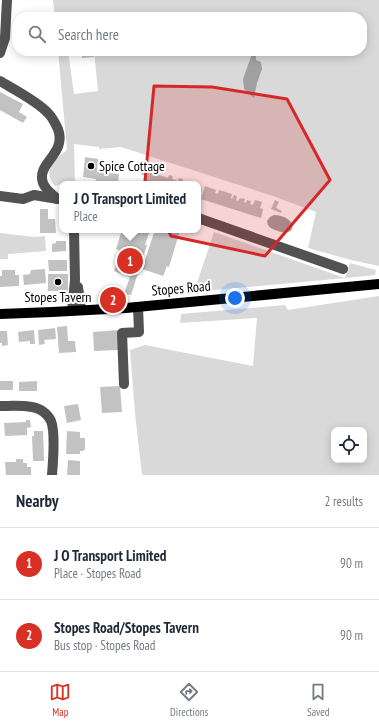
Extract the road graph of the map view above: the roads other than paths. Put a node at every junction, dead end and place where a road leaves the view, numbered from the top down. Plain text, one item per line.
1 (7, 0) edge
2 (0, 53) edge
3 (0, 81) edge
4 (0, 196) edge
5 (59, 200) edge
6 (201, 219) edge
7 (74, 233) edge
8 (343, 269) dead end
9 (379, 284) edge
10 (138, 307) junction
11 (77, 311) junction
12 (0, 314) edge
13 (124, 384) dead end
14 (0, 406) edge
15 (52, 475) edge

1 - 2 street
3 - 5 street
4 - 5 street
6 - 8 street
7 - 11 street
9 - 10 main road, Stopes Road
10 - 11 main road, Stopes Road
10 - 13 street
11 - 12 main road, Stopes Road
14 - 15 street

